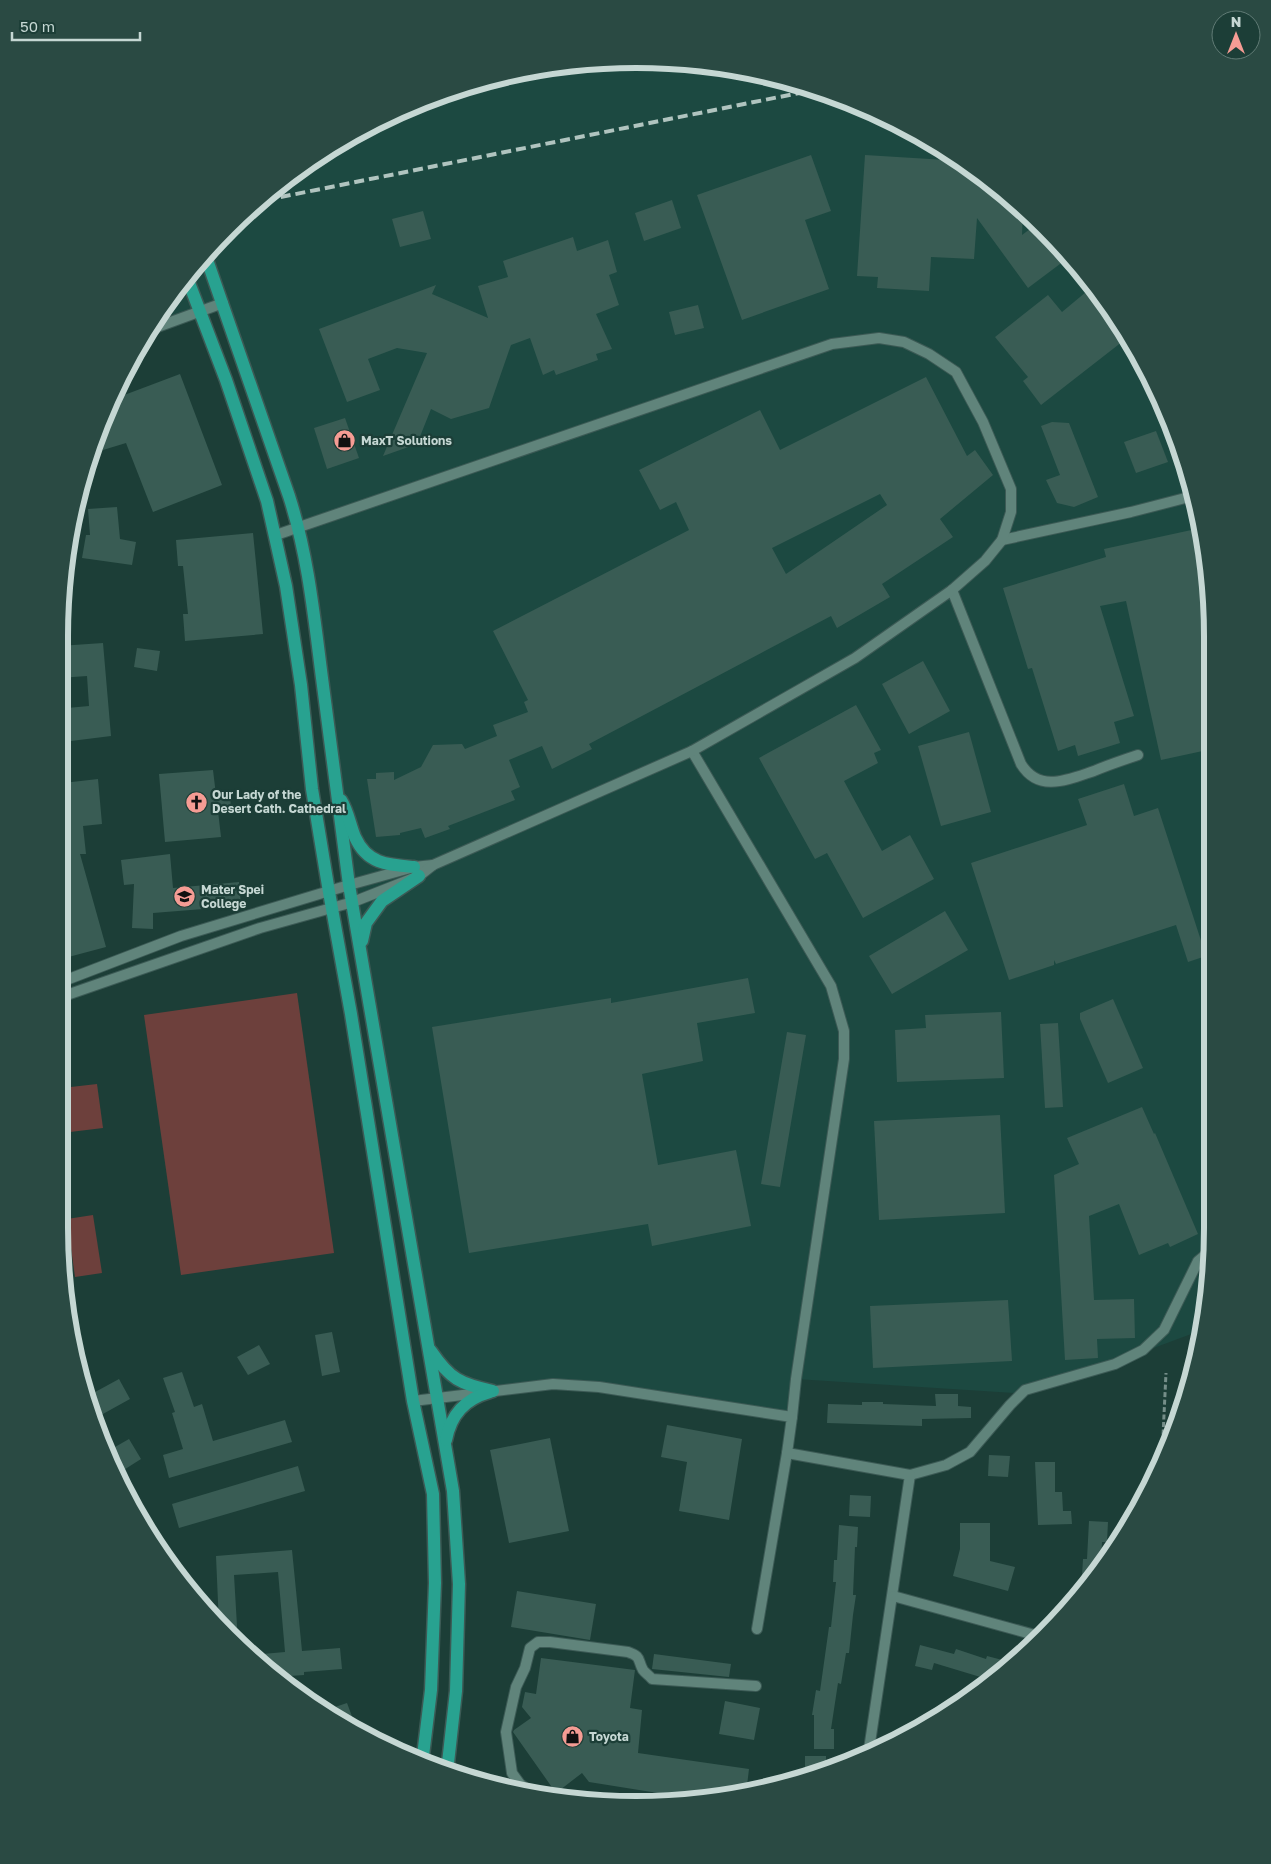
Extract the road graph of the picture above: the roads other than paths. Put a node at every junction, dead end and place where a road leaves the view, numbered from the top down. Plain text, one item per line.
1 (208, 261) edge
2 (190, 284) edge
3 (223, 303) junction
4 (200, 312) junction
5 (159, 326) edge
6 (1186, 498) edge
7 (300, 528) junction
8 (276, 535) junction
9 (1002, 540) junction
10 (952, 590) junction
11 (692, 751) junction
12 (1138, 754) dead end
13 (336, 788) junction
14 (312, 789) junction
15 (416, 871) junction
16 (350, 885) junction
17 (329, 892) junction
18 (353, 902) junction
19 (332, 909) junction
20 (361, 947) junction
21 (67, 980) edge
22 (67, 995) edge
23 (1202, 1257) edge
24 (429, 1349) junction
25 (493, 1392) junction
26 (437, 1397) junction
27 (414, 1401) junction
28 (792, 1417) junction
29 (446, 1446) junction
30 (787, 1453) junction
31 (910, 1475) junction
32 (893, 1596) junction
33 (757, 1629) dead end
34 (1032, 1634) edge
35 (756, 1686) dead end
36 (870, 1746) edge
37 (423, 1755) edge
38 (448, 1764) edge
39 (522, 1785) edge

1 - 3 main road
2 - 4 main road
3 - 4 street
3 - 7 main road
4 - 5 street
4 - 8 main road
6 - 9 street
7 - 8 street
7 - 9 street
7 - 13 main road
8 - 14 main road
9 - 10 street
10 - 11 street
10 - 12 street
11 - 15 street
11 - 28 street
13 - 14 main road
13 - 15 main road
13 - 16 main road
14 - 17 main road
15 - 16 street
15 - 18 street
15 - 20 main road
16 - 17 street
16 - 18 main road
17 - 19 main road
17 - 21 street
18 - 19 street
18 - 20 main road
19 - 22 street
19 - 27 main road
20 - 24 main road
23 - 31 street
24 - 25 main road
24 - 26 main road
25 - 26 street
25 - 28 street
25 - 29 main road
26 - 27 street
26 - 29 main road
27 - 37 main road
28 - 30 street
29 - 38 main road
30 - 31 street
30 - 33 street
31 - 32 street
32 - 34 street
32 - 36 street
35 - 39 street

